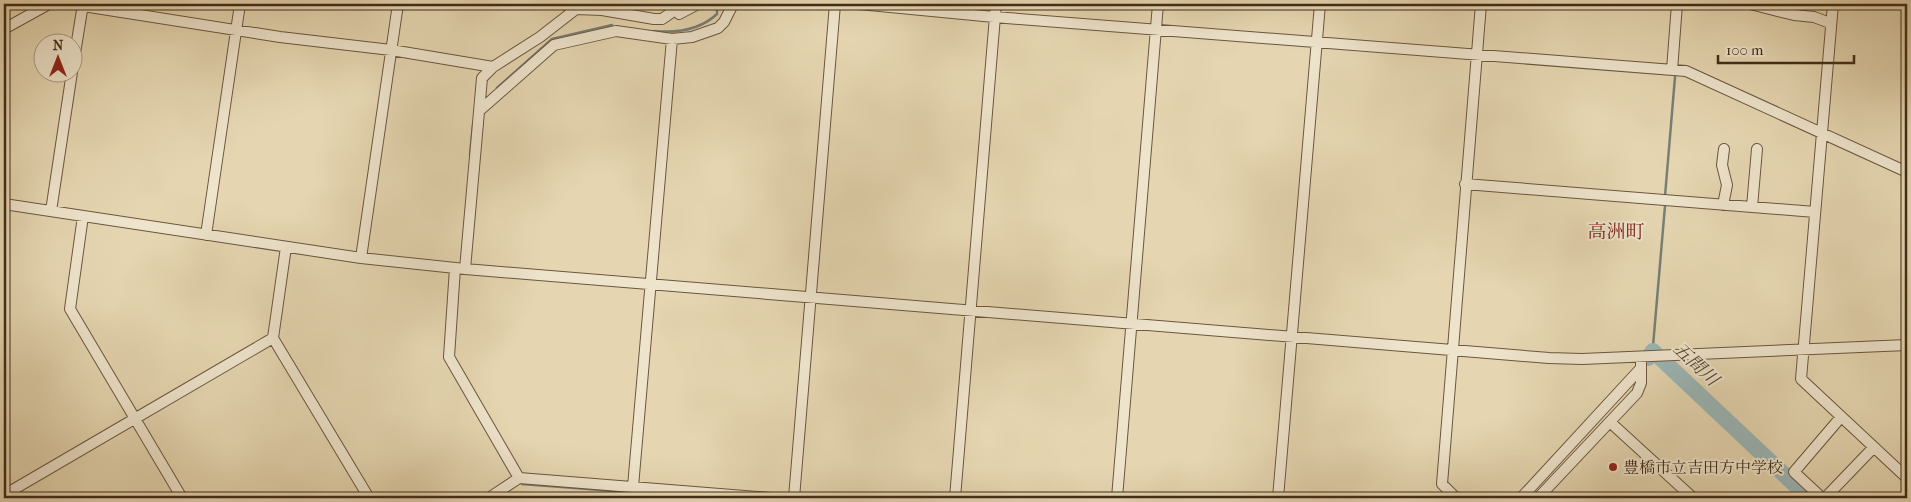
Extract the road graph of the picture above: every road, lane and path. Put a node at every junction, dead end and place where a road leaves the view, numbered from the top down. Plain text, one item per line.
1 (49, 4) edge
2 (240, 4) edge
3 (398, 4) edge
4 (563, 4) edge
5 (684, 4) edge
6 (698, 4) edge
7 (733, 4) edge
8 (836, 4) edge
9 (859, 4) edge
10 (996, 4) edge
11 (1158, 4) edge
12 (1320, 4) edge
13 (1481, 4) edge
14 (1677, 4) edge
15 (1750, 4) edge
16 (1833, 4) edge
17 (83, 5) edge
18 (576, 9) junction
19 (994, 17) junction
20 (662, 18) junction
21 (1830, 23) junction
22 (4, 29) edge
23 (236, 29) junction
24 (1156, 30) junction
25 (79, 32) edge
26 (672, 40) junction
27 (1316, 41) junction
28 (391, 50) junction
29 (1476, 54) junction
30 (493, 67) junction
31 (1672, 70) junction
32 (70, 82) edge
33 (479, 111) junction
34 (1822, 132) junction
35 (1724, 150) dead end
36 (1757, 150) dead end
37 (1907, 172) edge
38 (1465, 184) junction
39 (4, 204) edge
40 (1723, 205) junction
41 (1752, 207) junction
42 (51, 211) junction
43 (1815, 212) junction
44 (83, 216) junction
45 (206, 235) junction
46 (286, 247) junction
47 (361, 258) junction
48 (460, 268) junction
49 (652, 284) junction
50 (811, 296) junction
51 (972, 310) junction
52 (1132, 323) junction
53 (1292, 336) junction
54 (273, 338) junction
55 (1907, 345) edge
56 (1451, 349) junction
57 (1803, 349) junction
58 (1641, 357) junction
59 (1641, 368) junction
60 (1842, 417) junction
61 (135, 418) junction
62 (1610, 422) junction
63 (1874, 447) junction
64 (519, 478) junction
65 (1907, 478) edge
66 (633, 486) junction
67 (4, 495) edge
68 (182, 498) edge
69 (369, 498) edge
70 (489, 498) edge
71 (632, 498) edge
72 (771, 498) edge
73 (794, 498) edge
74 (955, 498) edge
75 (1117, 498) edge
76 (1278, 498) edge
77 (1456, 498) edge
78 (1521, 498) edge
79 (1538, 498) edge
80 (1693, 498) edge
81 (1823, 498) edge

1 - 22 street
2 - 23 street
3 - 28 street
4 - 18 street
5 - 20 street
6 - 20 street
7 - 26 street
8 - 50 street
9 - 19 street
10 - 19 street
11 - 24 street
12 - 27 street
13 - 29 street
14 - 31 street
15 - 21 street
16 - 21 street
17 - 23 street
17 - 25 street
18 - 20 street
18 - 30 street
19 - 24 street
19 - 51 street
21 - 34 street
23 - 28 street
23 - 45 street
24 - 27 street
24 - 52 street
26 - 33 street
26 - 49 street
27 - 29 street
27 - 53 street
28 - 30 street
28 - 47 street
29 - 31 street
29 - 38 street
30 - 33 street
31 - 34 street
32 - 42 street
33 - 48 street
34 - 37 street
34 - 43 street
35 - 40 street
36 - 41 street
38 - 40 street
38 - 56 street
39 - 42 street
40 - 41 street
41 - 43 street
42 - 44 street
43 - 57 street
44 - 45 street
44 - 61 street
45 - 46 street
46 - 47 street
46 - 54 street
47 - 48 street
48 - 49 street
48 - 64 street
49 - 50 street
49 - 66 street
50 - 51 street
50 - 73 street
51 - 52 street
51 - 74 street
52 - 53 street
52 - 75 street
53 - 56 street
53 - 76 street
54 - 61 street
54 - 69 street
55 - 57 street
56 - 58 street
56 - 77 street
57 - 58 street
57 - 60 street
58 - 59 street
59 - 62 street
59 - 78 street
60 - 63 street
60 - 81 street
61 - 67 street
61 - 68 street
62 - 79 street
62 - 80 street
63 - 65 street
63 - 81 street
64 - 66 street
64 - 70 street
66 - 71 street
66 - 72 street

